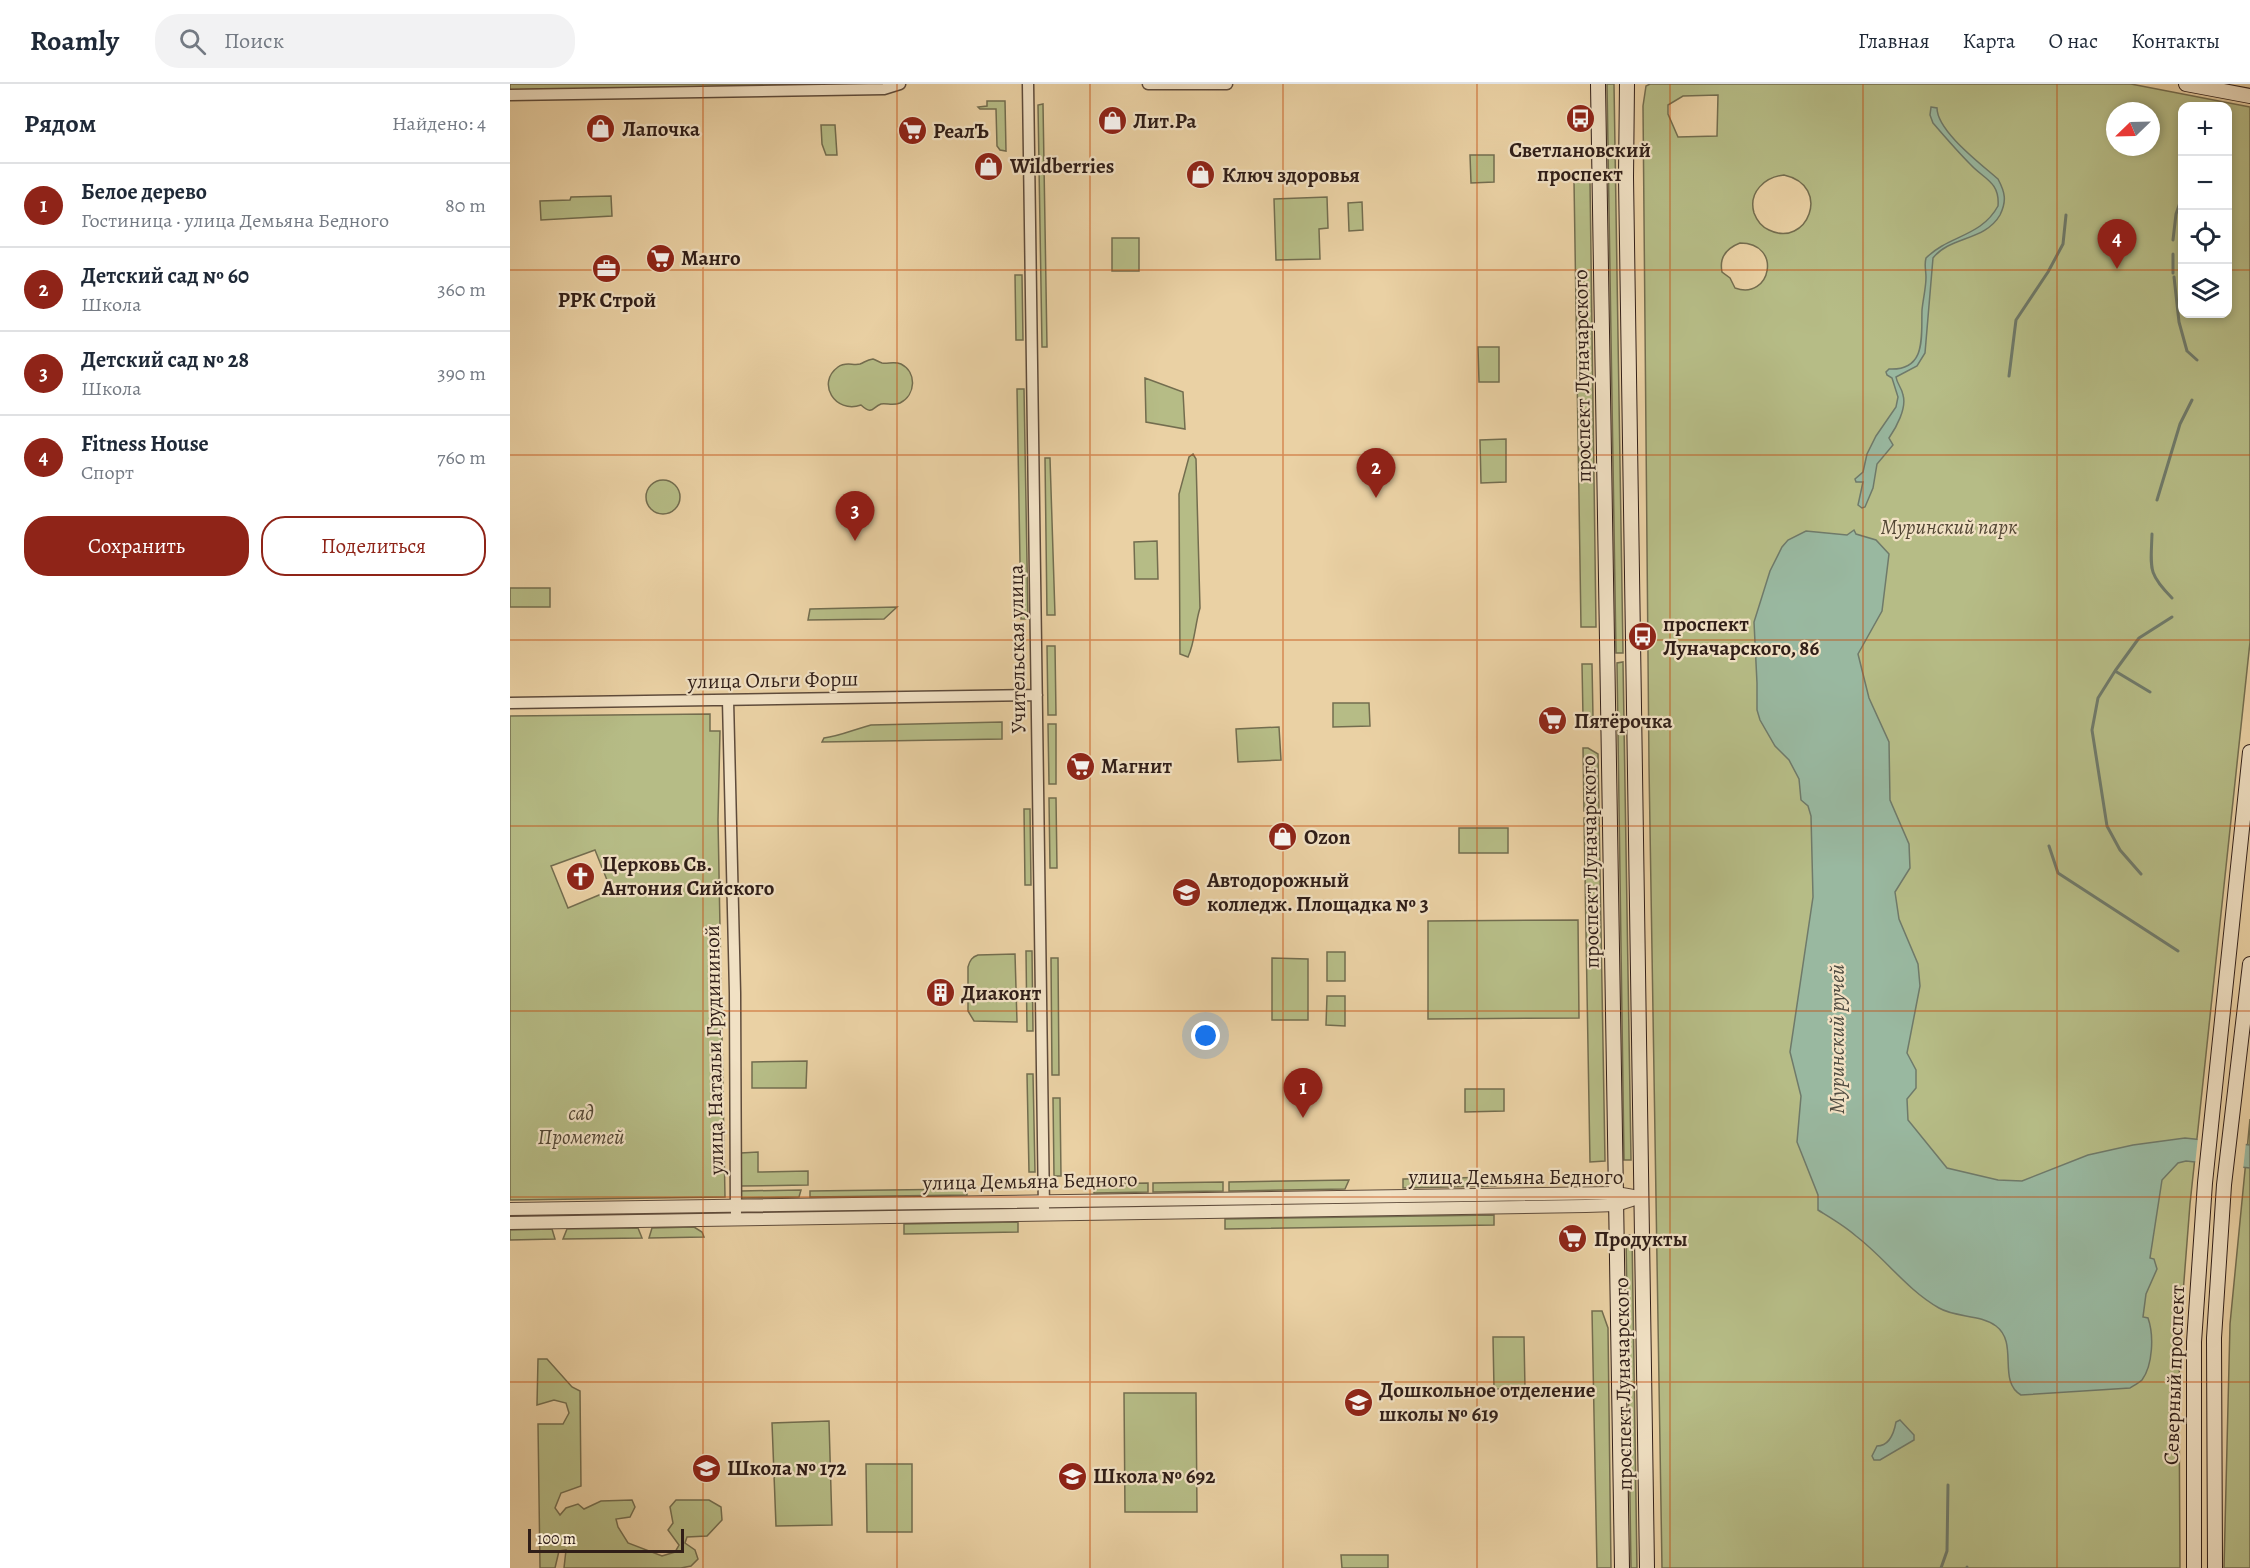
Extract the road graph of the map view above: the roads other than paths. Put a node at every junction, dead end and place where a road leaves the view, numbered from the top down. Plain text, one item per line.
1 (900, 84) edge
2 (1028, 84) edge
3 (1148, 84) edge
4 (1227, 84) edge
5 (1598, 84) edge
6 (1627, 84) edge
7 (2186, 84) edge
8 (510, 95) edge
9 (2250, 96) edge
10 (1037, 695) junction
11 (728, 700) junction
12 (510, 703) edge
13 (2250, 752) edge
14 (2250, 964) edge
15 (1641, 1197) junction
16 (1616, 1199) junction
17 (1044, 1201) junction
18 (736, 1205) junction
19 (510, 1209) edge
20 (1044, 1214) junction
21 (736, 1219) junction
22 (510, 1223) edge
23 (1622, 1568) edge
24 (1647, 1568) edge
25 (2194, 1568) edge
26 (2215, 1568) edge

1 - 8 street
2 - 10 street, Учительская улица
3 - 4 street
5 - 16 main road, проспект Луначарского
6 - 15 main road, проспект Луначарского
7 - 9 main road
10 - 11 street, улица Ольги Форш
10 - 17 street, Учительская улица
11 - 12 street, улица Ольги Форш
11 - 18 street, улица Натальи Грудининой
13 - 25 main road, Северный проспект
14 - 26 main road, Северный проспект
15 - 16 street, улица Демьяна Бедного
15 - 24 main road, проспект Луначарского
16 - 17 street, улица Демьяна Бедного
16 - 20 street, улица Демьяна Бедного
16 - 23 main road, проспект Луначарского
17 - 18 street, улица Демьяна Бедного
17 - 20 street, Учительская улица
18 - 19 street, улица Демьяна Бедного
18 - 21 street, улица Натальи Грудининой
20 - 21 street, улица Демьяна Бедного
21 - 22 street, улица Демьяна Бедного

